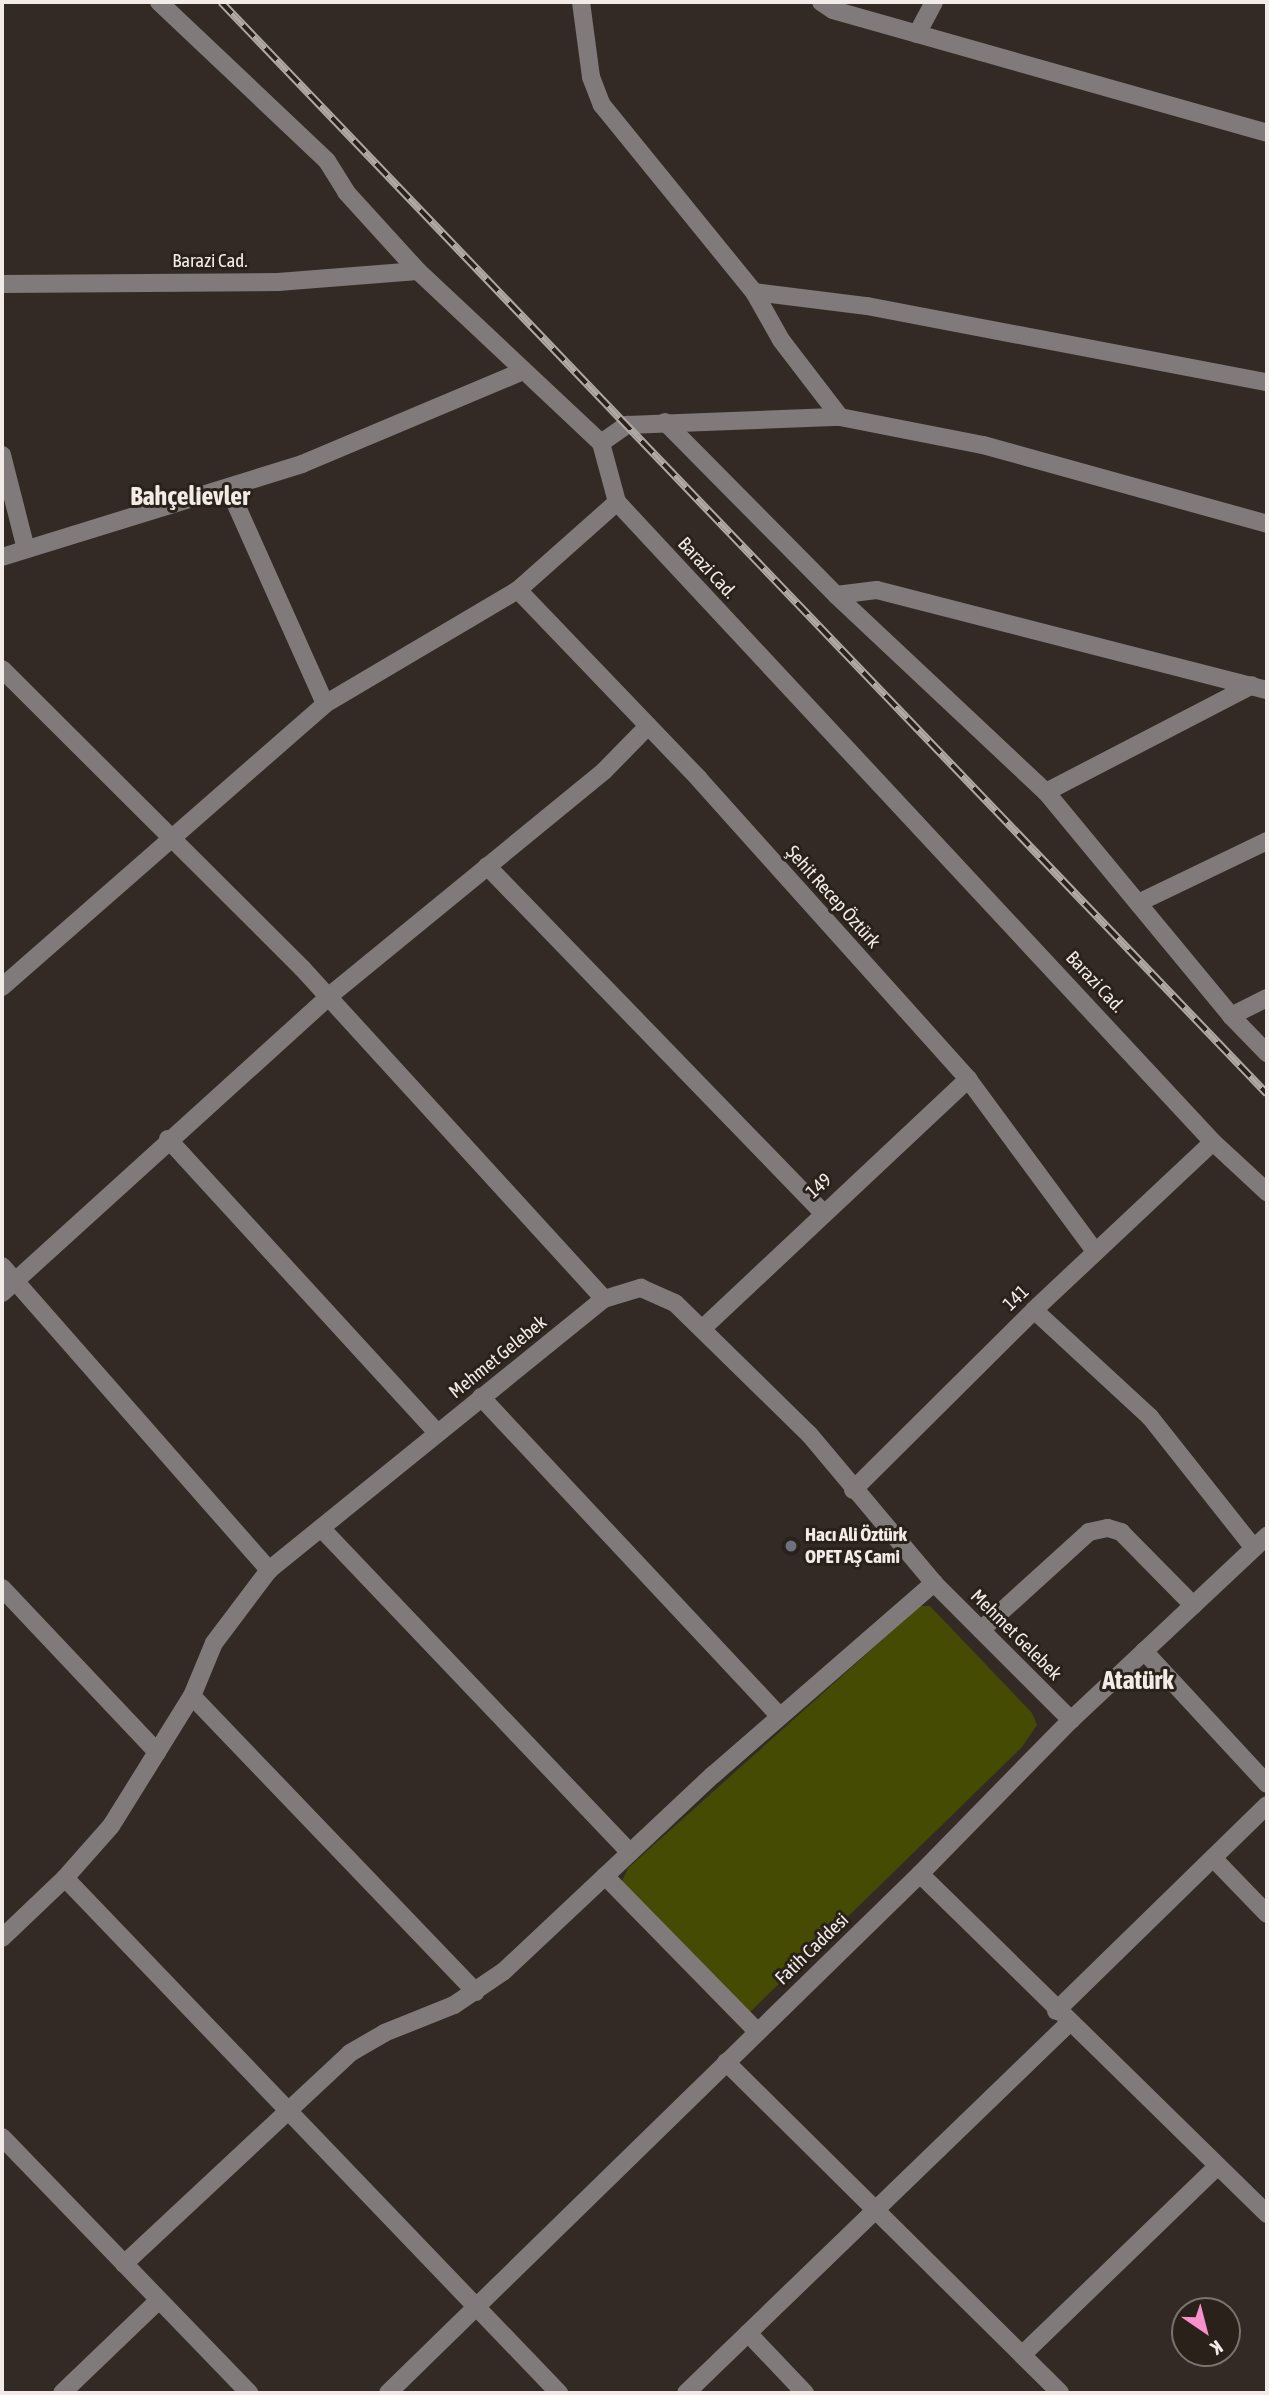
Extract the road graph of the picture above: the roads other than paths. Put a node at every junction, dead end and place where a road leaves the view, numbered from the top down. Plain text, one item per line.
1 (159, 2) edge
2 (581, 2) edge
3 (821, 2) edge
4 (934, 2) edge
5 (917, 33) junction
6 (1267, 133) edge
7 (418, 271) junction
8 (2, 284) edge
9 (754, 292) junction
10 (521, 372) junction
11 (1267, 382) edge
12 (841, 417) junction
13 (665, 422) junction
14 (601, 443) junction
15 (2, 455) edge
16 (229, 489) junction
17 (617, 502) junction
18 (1267, 524) edge
19 (26, 549) junction
20 (2, 557) edge
21 (519, 590) junction
22 (836, 594) junction
23 (3, 671) edge
24 (1260, 688) edge
25 (325, 704) junction
26 (648, 726) junction
27 (1046, 792) junction
28 (168, 838) junction
29 (1267, 841) edge
30 (487, 866) junction
31 (1138, 902) junction
32 (2, 987) edge
33 (328, 997) junction
34 (1267, 998) edge
35 (1231, 1016) junction
36 (1267, 1052) edge
37 (968, 1079) junction
38 (168, 1139) junction
39 (1213, 1142) junction
40 (1267, 1192) edge
41 (822, 1212) junction
42 (1095, 1251) junction
43 (2, 1266) edge
44 (8, 1287) edge
45 (604, 1300) junction
46 (1034, 1310) junction
47 (703, 1328) junction
48 (481, 1397) junction
49 (437, 1433) junction
50 (853, 1490) junction
51 (321, 1528) junction
52 (1261, 1542) edge
53 (270, 1570) junction
54 (934, 1583) junction
55 (2, 1589) edge
56 (1193, 1605) junction
57 (981, 1630) junction
58 (1143, 1651) junction
59 (192, 1696) junction
60 (780, 1716) junction
61 (1071, 1720) junction
62 (157, 1752) junction
63 (1267, 1784) edge
64 (1267, 1805) edge
65 (629, 1853) junction
66 (1213, 1858) junction
67 (920, 1874) junction
68 (605, 1876) junction
69 (65, 1878) junction
70 (1267, 1914) edge
71 (2, 1938) edge
72 (477, 1992) junction
73 (1063, 2017) junction
74 (757, 2031) junction
75 (726, 2062) junction
76 (286, 2112) junction
77 (2, 2137) edge
78 (1218, 2166) junction
79 (875, 2210) junction
80 (1267, 2214) edge
81 (124, 2264) junction
82 (159, 2300) junction
83 (477, 2308) junction
84 (748, 2333) junction
85 (1022, 2355) junction
86 (62, 2393) edge
87 (250, 2393) edge
88 (388, 2393) edge
89 (559, 2393) edge
90 (686, 2393) edge
91 (805, 2393) edge
92 (1060, 2393) edge

1 - 7 street
2 - 9 street
3 - 5 street
4 - 5 street
5 - 6 street
7 - 8 street, Barazi Cad.
7 - 10 street
9 - 11 street
9 - 12 street
10 - 14 street
10 - 16 street
12 - 13 street
12 - 18 street
13 - 14 street
13 - 22 street
14 - 17 street, Barazi Cad.
15 - 19 street
16 - 19 street
16 - 25 street
17 - 21 street
17 - 39 street, Barazi Cad.
19 - 20 street
21 - 25 street
21 - 26 street, Şehit Recep Öztürk
22 - 24 street
22 - 27 street
23 - 28 street
24 - 27 street
25 - 28 street
26 - 30 street
26 - 37 street, Şehit Recep Öztürk
27 - 31 street
28 - 32 street
28 - 33 street
29 - 31 street
30 - 33 street
30 - 41 street
31 - 35 street
33 - 38 street
33 - 45 street
34 - 35 street
35 - 36 street
37 - 41 street, 149
37 - 42 street, Şehit Recep Öztürk
38 - 44 street
38 - 49 street
39 - 40 street, Barazi Cad.
39 - 42 street, 141
41 - 47 street, 149
42 - 46 street, 141
43 - 44 street
44 - 53 street
45 - 47 street, Mehmet Gelebek
45 - 48 street, Mehmet Gelebek
46 - 50 street, 141
46 - 52 street
47 - 50 street, Mehmet Gelebek
48 - 49 street, Mehmet Gelebek
48 - 60 street
49 - 51 street, Mehmet Gelebek
50 - 54 street, Mehmet Gelebek
51 - 53 street, Mehmet Gelebek
51 - 65 street
52 - 56 street, Fatih Caddesi
53 - 59 street, Mehmet Gelebek
54 - 57 street, Mehmet Gelebek
54 - 60 street
55 - 62 street
56 - 57 street
56 - 58 street, Fatih Caddesi
57 - 61 street, Mehmet Gelebek
58 - 61 street, Fatih Caddesi
58 - 63 street
59 - 62 street, Mehmet Gelebek
59 - 72 street
60 - 65 street
61 - 67 street, Fatih Caddesi
62 - 69 street, Mehmet Gelebek
64 - 66 street
65 - 68 street
66 - 70 street
66 - 73 street
67 - 73 street
67 - 74 street, Fatih Caddesi
68 - 72 street
68 - 74 street
69 - 71 street, Mehmet Gelebek
69 - 76 street
72 - 76 street
73 - 78 street
73 - 79 street
74 - 75 street, Fatih Caddesi
75 - 79 street
75 - 83 street, Fatih Caddesi
76 - 81 street
76 - 83 street
77 - 81 street
78 - 80 street
78 - 85 street
79 - 84 street
79 - 85 street
81 - 82 street
82 - 86 street
82 - 87 street
83 - 88 street, Fatih Caddesi
83 - 89 street
84 - 90 street
84 - 91 street
85 - 92 street

